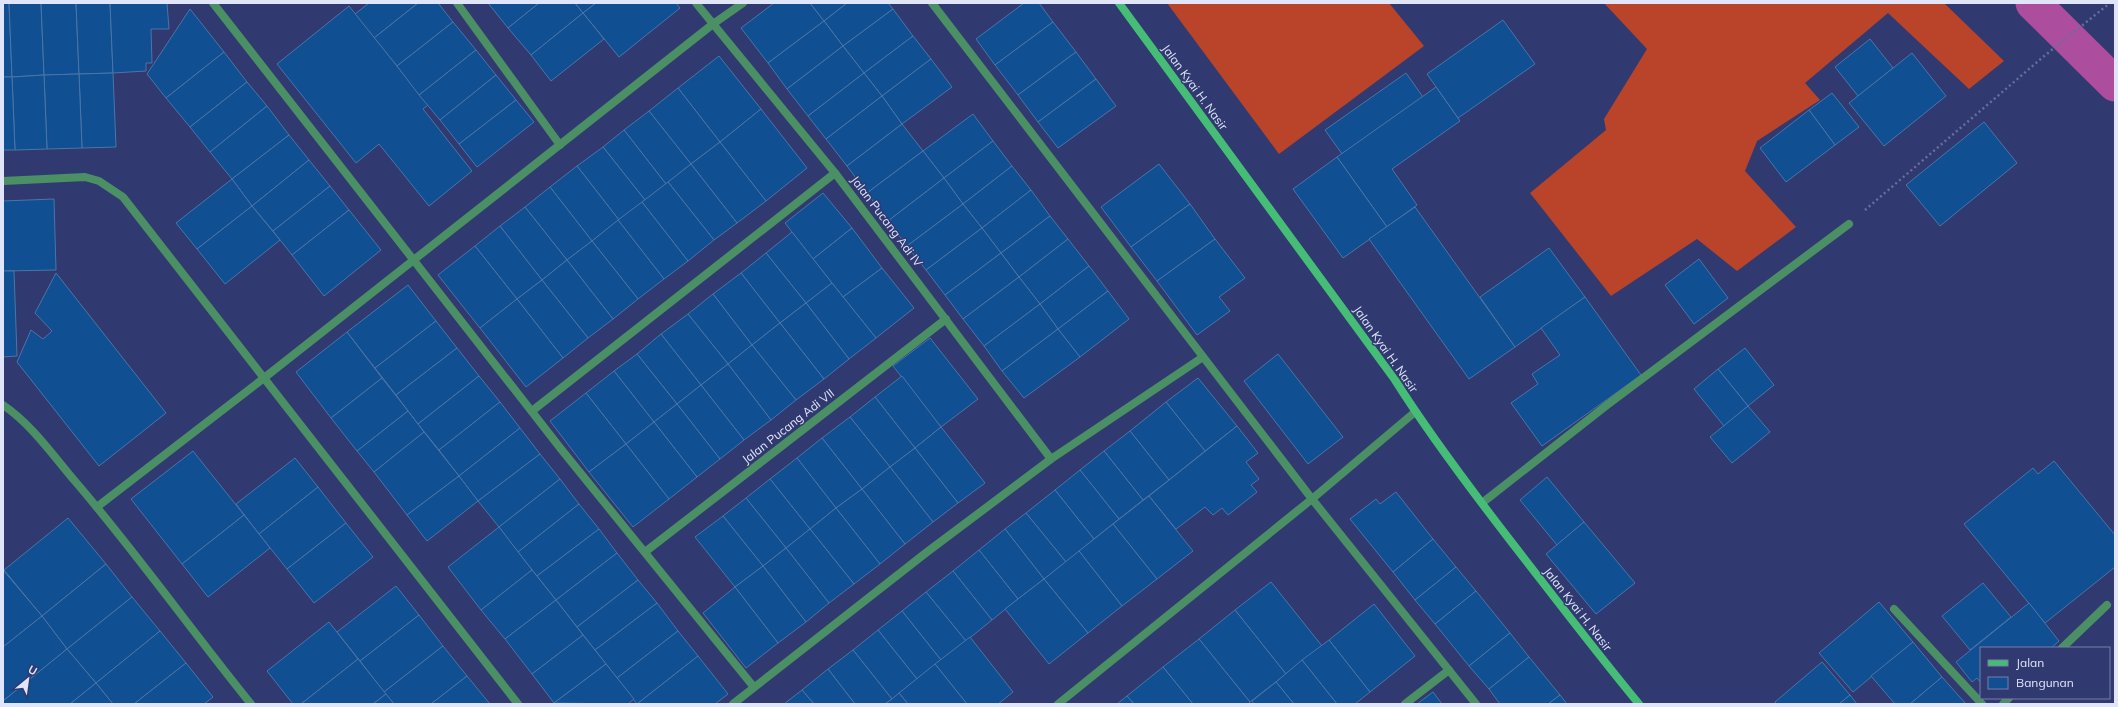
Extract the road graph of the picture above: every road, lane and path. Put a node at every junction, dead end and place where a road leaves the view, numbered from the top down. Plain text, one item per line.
1 (216, 3) edge
2 (457, 3) edge
3 (696, 3) edge
4 (742, 3) edge
5 (932, 3) edge
6 (1120, 3) edge
7 (2110, 3) edge
8 (713, 24) junction
9 (560, 145) junction
10 (835, 173) junction
11 (3, 181) edge
12 (1849, 224) joint
13 (415, 259) junction
14 (946, 319) junction
15 (1203, 357) junction
16 (264, 378) junction
17 (3, 405) edge
18 (532, 411) junction
19 (1415, 412) junction
20 (1051, 459) junction
21 (1312, 499) junction
22 (1482, 503) junction
23 (97, 507) junction
24 (645, 552) junction
25 (2107, 606) dead end
26 (1894, 609) dead end
27 (2063, 647) edge
28 (1449, 670) junction
29 (753, 686) junction
30 (251, 704) edge
31 (518, 704) edge
32 (732, 704) edge
33 (1058, 704) edge
34 (1405, 704) edge
35 (1476, 704) edge
36 (1638, 704) edge
37 (1982, 704) edge

1 - 13 street
2 - 9 street
3 - 8 street, Jalan Pucang Adi IV
4 - 8 street
5 - 15 street
6 - 19 main road, Jalan Kyai H. Nasir
7 - 12 path
8 - 9 street
8 - 10 street, Jalan Pucang Adi IV
9 - 13 street
10 - 14 street, Jalan Pucang Adi IV
10 - 18 street
11 - 16 street
12 - 22 street
13 - 16 street
13 - 18 street
14 - 20 street, Jalan Pucang Adi IV
14 - 24 street, Jalan Pucang Adi VII
15 - 20 street
15 - 21 street
16 - 23 street
16 - 31 street
17 - 23 street
18 - 24 street
19 - 21 street
19 - 22 main road, Jalan Kyai H. Nasir
20 - 29 street
21 - 28 street
21 - 33 street
22 - 36 main road, Jalan Kyai H. Nasir
23 - 30 street
24 - 29 street
25 - 27 street
26 - 37 street
28 - 34 street
28 - 35 street
29 - 32 street

